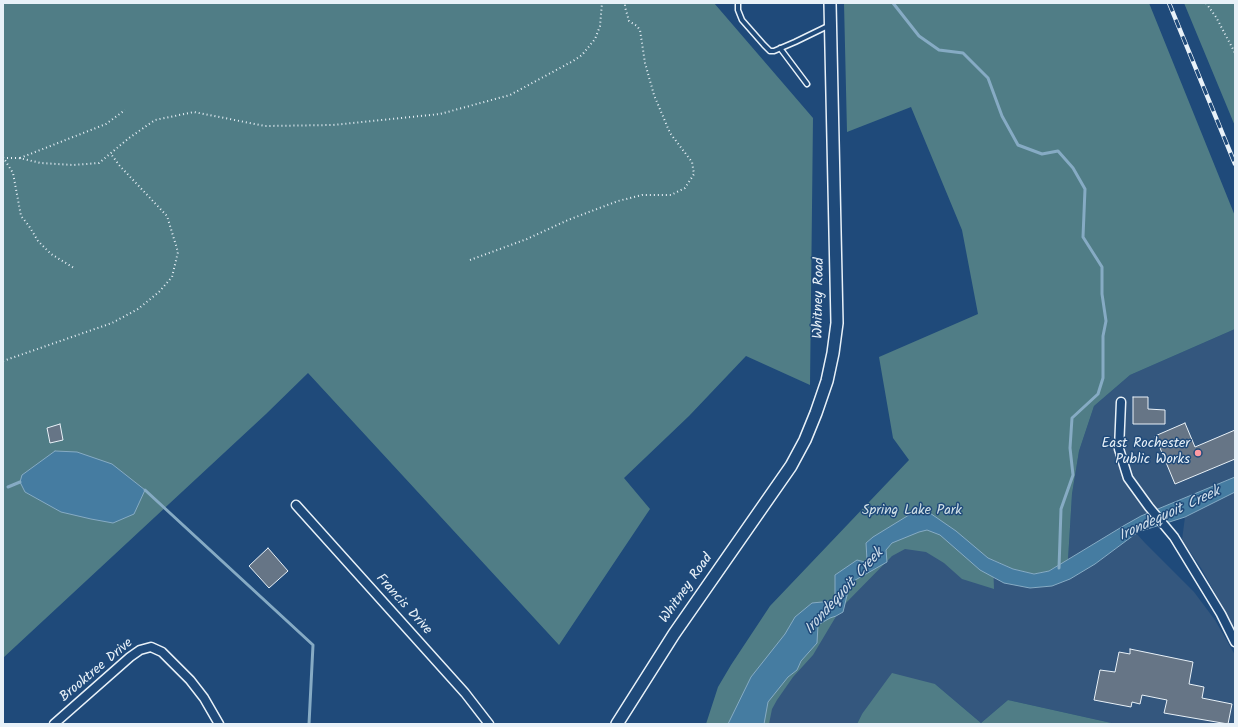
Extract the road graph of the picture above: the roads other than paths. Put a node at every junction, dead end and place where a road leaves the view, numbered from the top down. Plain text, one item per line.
1 (738, 3) edge
2 (830, 3) edge
3 (830, 25) junction
4 (780, 48) junction
5 (807, 84) dead end
6 (1122, 402) dead end
7 (296, 506) dead end
8 (1235, 642) edge
9 (54, 724) edge
10 (219, 724) edge
11 (489, 724) edge
12 (617, 724) edge

1 - 4 lane
2 - 3 main road, Whitney Road
3 - 4 lane
3 - 12 main road, Whitney Road
4 - 5 lane
6 - 8 street
7 - 11 street, Francis Drive
9 - 10 street, Brooktree Drive

